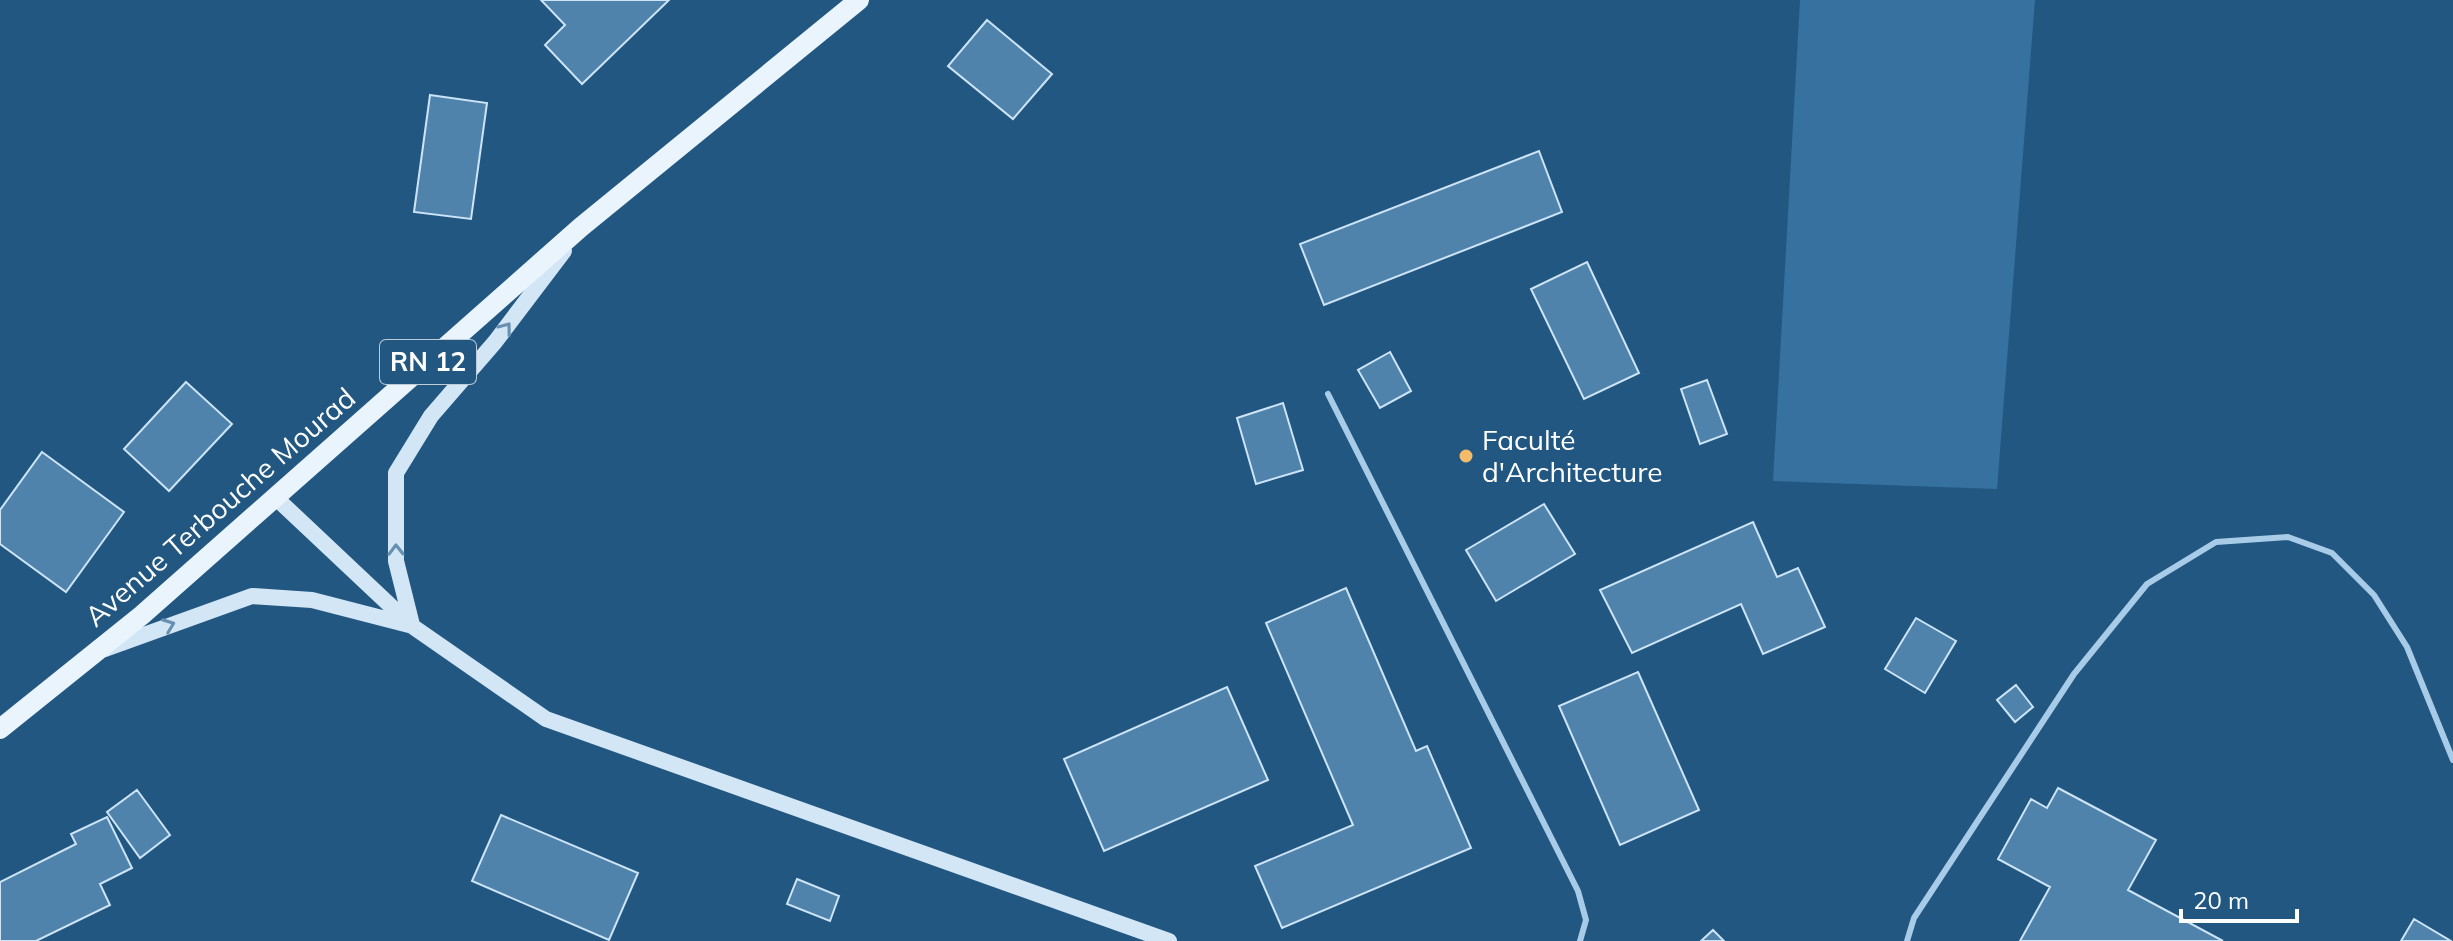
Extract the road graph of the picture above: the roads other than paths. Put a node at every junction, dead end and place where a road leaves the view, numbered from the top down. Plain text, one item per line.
1 (859, 0) edge
2 (581, 227) junction
3 (1328, 394) dead end
4 (275, 497) junction
5 (412, 626) junction
6 (96, 653) junction
7 (0, 729) edge
8 (2453, 760) edge
9 (1169, 941) edge
10 (1580, 941) edge
11 (1907, 941) edge

1 - 2 main road, RN 12
2 - 4 main road, Avenue Terbouche Mourad / RN 12
5 -> 2 main road
3 - 10 lane
4 - 5 main road
4 - 6 main road, Avenue Terbouche Mourad / RN 12
6 -> 5 main road
5 - 9 main road
6 - 7 main road, Avenue Terbouche Mourad / RN 12
8 - 11 lane

